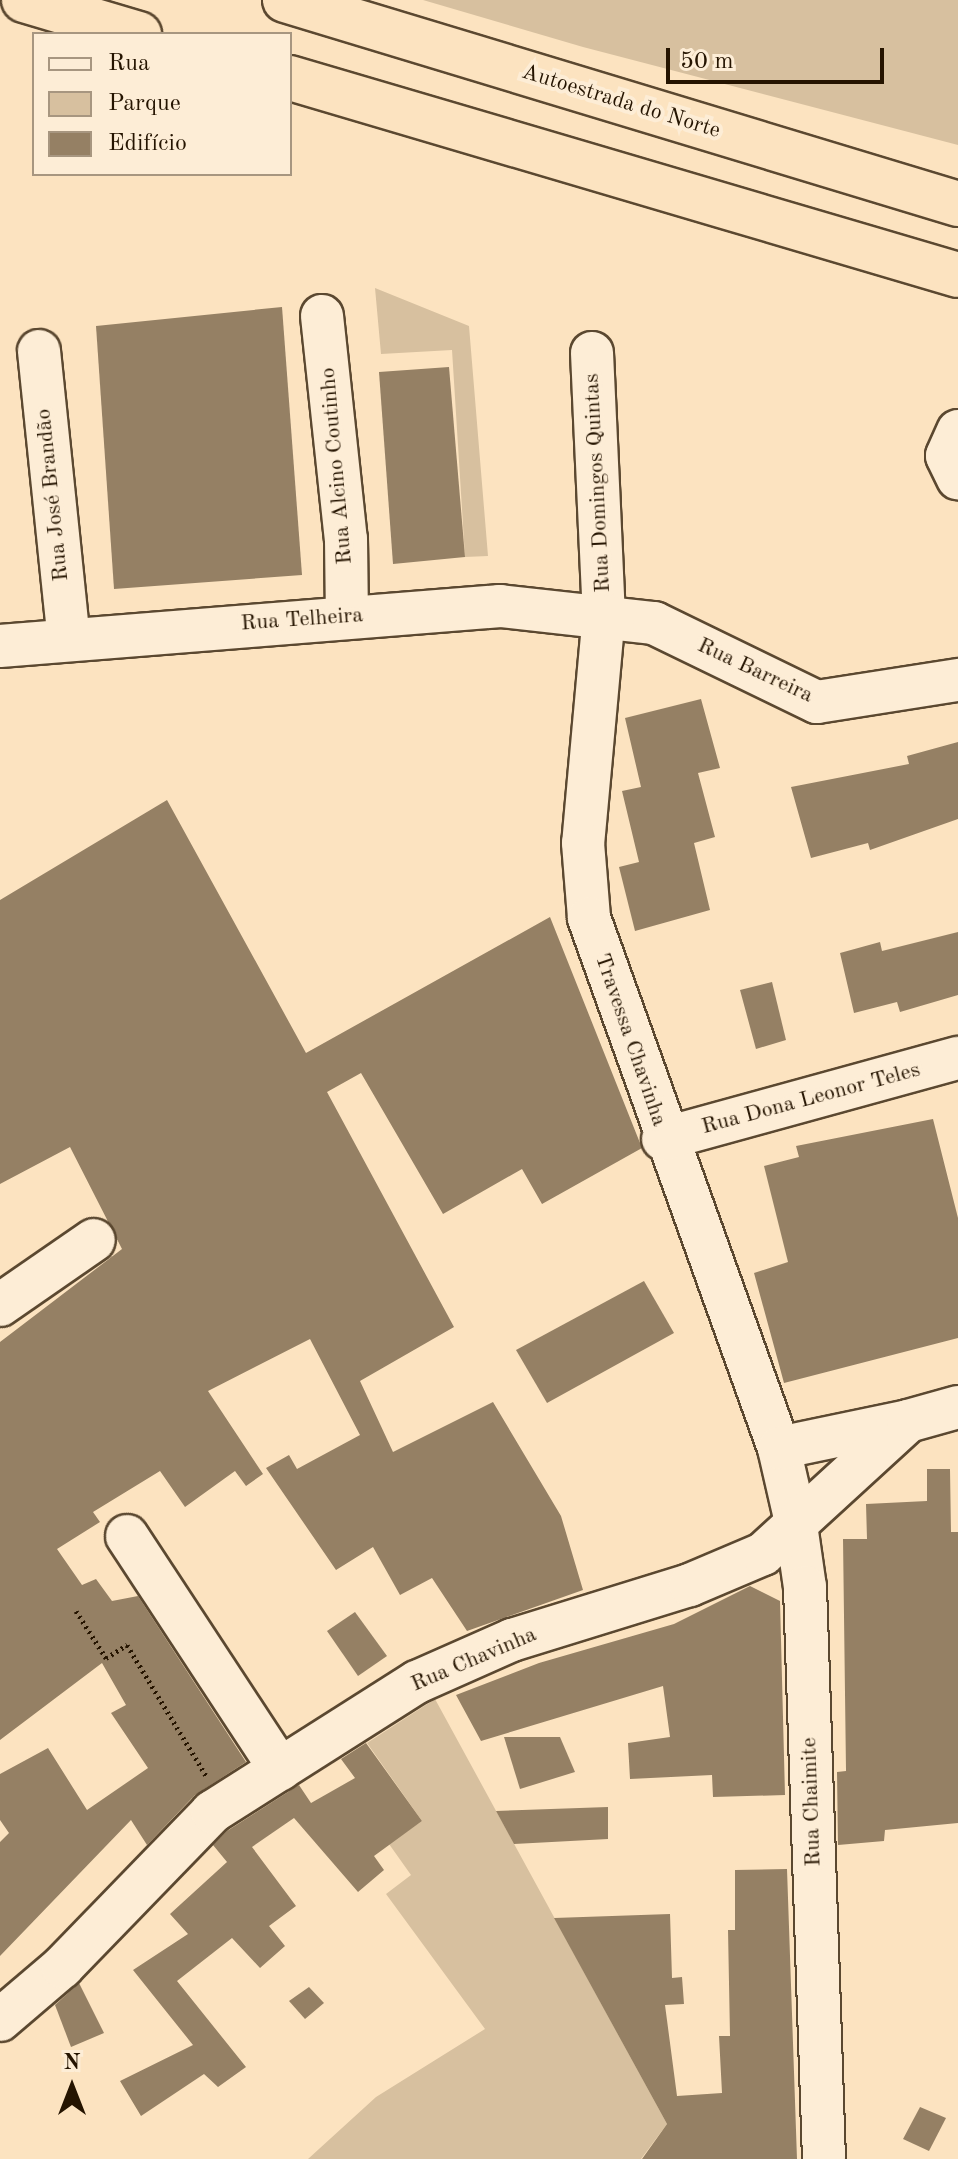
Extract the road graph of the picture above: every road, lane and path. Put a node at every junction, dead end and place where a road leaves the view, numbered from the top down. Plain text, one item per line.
1 (24, 0) edge
2 (285, 0) edge
3 (132, 32) edge
4 (292, 79) edge
5 (958, 204) edge
6 (958, 275) edge
7 (322, 316) dead end
8 (39, 351) dead end
9 (592, 353) dead end
10 (958, 431) edge
11 (958, 479) edge
12 (604, 614) junction
13 (347, 616) junction
14 (69, 639) junction
15 (0, 646) edge
16 (958, 680) edge
17 (958, 1058) edge
18 (663, 1139) junction
19 (94, 1240) dead end
20 (0, 1305) edge
21 (958, 1407) edge
22 (908, 1421) junction
23 (779, 1448) junction
24 (795, 1518) junction
25 (127, 1536) dead end
26 (76, 1611) dead end
27 (280, 1769) junction
28 (224, 1805) junction
29 (0, 2020) edge
30 (824, 2159) edge

1 - 3 highway
2 - 5 highway, Autoestrada do Norte
4 - 6 highway
7 - 13 street, Rua Alcino Coutinho
8 - 14 street, Rua José Brandão
9 - 12 street, Rua Domingos Quintas
10 - 11 street
12 - 13 street, Rua Telheira
12 - 16 street, Rua Barreira
12 - 18 street, Travessa Chavinha
13 - 14 street, Rua Telheira
14 - 15 street, Rua Telheira
17 - 18 street, Rua Dona Leonor Teles
18 - 23 street, Travessa Chavinha
19 - 20 street
21 - 22 street, Rua Chavinha
22 - 23 street, Rua Chavinha
22 - 24 street, Rua Chavinha
23 - 24 street, Rua Chaimite
24 - 27 street, Rua Chavinha
24 - 30 street, Rua Chaimite
25 - 27 street
26 - 28 path
27 - 28 street, Rua Chavinha
28 - 29 street, Rua Chavinha

